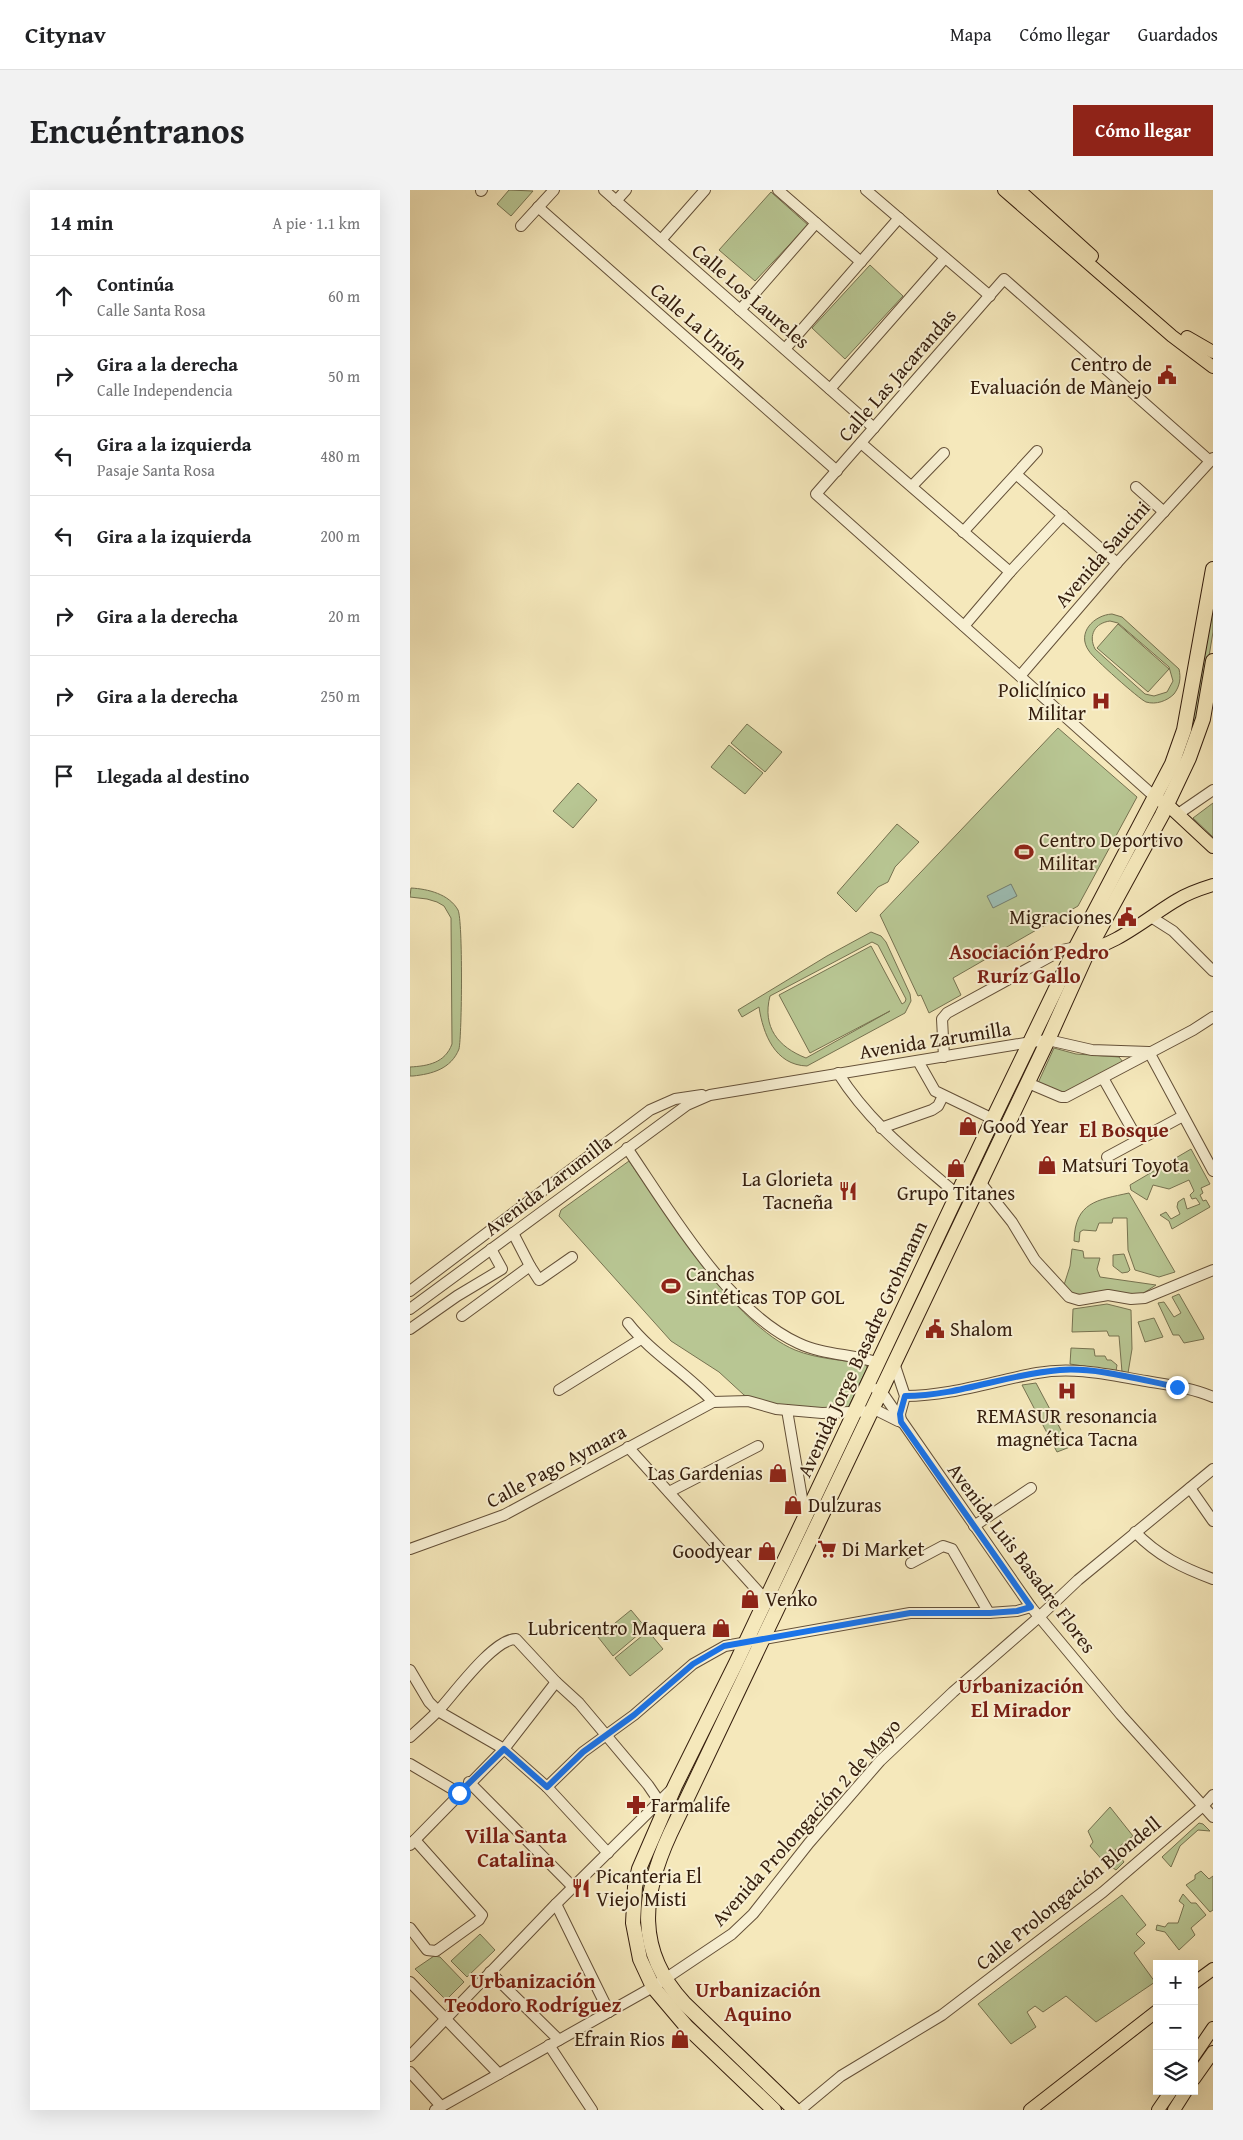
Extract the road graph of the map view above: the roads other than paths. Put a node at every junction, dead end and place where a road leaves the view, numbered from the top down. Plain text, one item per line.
1 (554, 190) edge
2 (604, 190) edge
3 (626, 190) edge
4 (705, 190) edge
5 (778, 190) edge
6 (866, 190) edge
7 (1017, 192) edge
8 (616, 201) junction
9 (538, 207) junction
10 (899, 218) junction
11 (816, 223) junction
12 (521, 226) dead end
13 (661, 240) junction
14 (945, 258) junction
15 (861, 262) junction
16 (1108, 275) junction
17 (990, 296) junction
18 (740, 310) junction
19 (785, 349) junction
20 (1213, 352) edge
21 (1213, 367) edge
22 (830, 389) junction
23 (874, 428) junction
24 (862, 443) junction
25 (1038, 451) dead end
26 (944, 454) dead end
27 (1211, 459) edge
28 (837, 470) junction
29 (1017, 474) junction
30 (912, 486) junction
31 (1136, 487) dead end
32 (1164, 512) junction
33 (1063, 514) junction
34 (963, 532) junction
35 (1117, 563) junction
36 (1213, 569) edge
37 (1010, 572) junction
38 (964, 626) junction
39 (1213, 661) edge
40 (1020, 676) junction
41 (1213, 790) edge
42 (1155, 797) junction
43 (1168, 805) junction
44 (1178, 814) junction
45 (1213, 847) edge
46 (1213, 885) edge
47 (1151, 917) junction
48 (1083, 948) junction
49 (1213, 971) edge
50 (1213, 1017) edge
51 (1048, 1040) junction
52 (1031, 1042) junction
53 (1149, 1052) junction
54 (944, 1057) junction
55 (918, 1061) junction
56 (838, 1073) junction
57 (1103, 1078) junction
58 (1028, 1083) junction
59 (710, 1095) junction
60 (943, 1096) junction
61 (1183, 1116) junction
62 (993, 1119) junction
63 (881, 1128) junction
64 (1138, 1140) junction
65 (627, 1148) junction
66 (1107, 1157) dead end
67 (1213, 1171) edge
68 (980, 1182) junction
69 (957, 1193) junction
70 (972, 1199) junction
71 (513, 1233) junction
72 (491, 1249) junction
73 (572, 1257) dead end
74 (530, 1266) junction
75 (1213, 1270) edge
76 (410, 1291) edge
77 (410, 1308) edge
78 (462, 1316) dead end
79 (628, 1323) dead end
80 (410, 1329) edge
81 (641, 1340) junction
82 (879, 1363) junction
83 (894, 1363) junction
84 (874, 1388) junction
85 (1213, 1389) edge
86 (559, 1390) dead end
87 (1200, 1391) junction
88 (905, 1396) junction
89 (1213, 1397) edge
90 (713, 1402) junction
91 (787, 1410) junction
92 (871, 1411) junction
93 (854, 1413) junction
94 (901, 1422) junction
95 (758, 1446) dead end
96 (628, 1447) junction
97 (1213, 1469) edge
98 (1031, 1488) dead end
99 (1190, 1488) junction
100 (669, 1492) junction
101 (807, 1514) junction
102 (1213, 1521) edge
103 (974, 1526) junction
104 (1135, 1532) junction
105 (410, 1548) edge
106 (911, 1563) dead end
107 (1213, 1579) edge
108 (765, 1599) junction
109 (1031, 1607) junction
110 (990, 1613) junction
111 (1039, 1617) junction
112 (764, 1638) junction
113 (745, 1642) junction
114 (410, 1670) edge
115 (556, 1682) junction
116 (438, 1711) junction
117 (606, 1735) junction
118 (410, 1737) edge
119 (504, 1749) junction
120 (410, 1764) edge
121 (469, 1782) junction
122 (547, 1787) junction
123 (459, 1793) junction
124 (1213, 1795) edge
125 (662, 1806) junction
126 (1203, 1806) junction
127 (1213, 1817) edge
128 (678, 1819) junction
129 (412, 1842) edge
130 (608, 1853) junction
131 (573, 1887) junction
132 (556, 1904) junction
133 (410, 1928) edge
134 (1213, 1969) edge
135 (490, 1972) junction
136 (666, 1979) junction
137 (1198, 1980) edge
138 (410, 1982) edge
139 (653, 1987) junction
140 (609, 2012) junction
141 (1153, 2014) edge
142 (445, 2018) junction
143 (1213, 2028) edge
144 (559, 2040) junction
145 (549, 2045) junction
146 (1213, 2052) edge
147 (410, 2056) edge
148 (1198, 2058) edge
149 (410, 2072) edge
150 (498, 2074) junction
151 (1167, 2095) edge
152 (1183, 2095) edge
153 (438, 2108) edge
154 (592, 2110) edge
155 (774, 2110) edge
156 (795, 2110) edge
157 (800, 2110) edge
158 (1030, 2110) edge
159 (1158, 2110) edge
160 (1174, 2110) edge

1 - 9 street
2 - 8 street, Calle Los Laureles
3 - 8 street
4 - 13 street
5 - 11 street
6 - 10 street
7 - 16 main road
8 - 13 street, Calle Los Laureles
9 - 12 street
9 - 28 street, Calle La Unión
10 - 14 street
10 - 15 street
11 - 15 street
11 - 18 street
13 - 18 street, Calle Los Laureles
14 - 17 street
14 - 22 street
15 - 19 street
16 - 20 main road
16 - 21 main road
17 - 23 street, Calle Las Jacarandas
17 - 27 street, Calle Las Jacarandas
18 - 19 street, Calle Los Laureles
19 - 22 street, Calle Los Laureles
22 - 23 street, Calle Los Laureles
23 - 24 street, Calle Las Jacarandas
24 - 28 street, Calle Las Jacarandas
24 - 30 street
25 - 29 street
26 - 30 street
27 - 32 street, Avenida Saucini
28 - 38 street, Calle Las Jacarandas
29 - 33 street
29 - 34 street
30 - 34 street
31 - 32 street
32 - 35 street, Avenida Saucini
33 - 35 street
33 - 37 street
34 - 37 street
35 - 40 street, Avenida Saucini
36 - 42 highway, Avenida Jorge Basadre Grohmann
37 - 38 street
38 - 40 street
39 - 43 highway, Avenida Jorge Basadre Grohmann
40 - 42 street
41 - 44 street
42 - 43 main road
42 - 48 highway, Avenida Jorge Basadre Grohmann
43 - 44 main road
43 - 48 highway, Avenida Jorge Basadre Grohmann
44 - 45 main road
46 - 47 main road
47 - 48 main road
47 - 49 street
48 - 51 highway, Avenida Jorge Basadre Grohmann
48 - 52 highway, Avenida Jorge Basadre Grohmann
48 - 54 street
50 - 53 street
51 - 52 street, Avenida Zarumilla
51 - 53 street, Avenida Zarumilla
51 - 58 highway, Avenida Jorge Basadre Grohmann
52 - 54 street, Avenida Zarumilla
52 - 62 highway, Avenida Jorge Basadre Grohmann
53 - 57 street
53 - 61 street
54 - 55 street, Avenida Zarumilla
55 - 56 street, Avenida Zarumilla
55 - 60 street
56 - 59 street, Avenida Zarumilla
56 - 63 street
57 - 58 street
57 - 64 street
58 - 68 highway, Avenida Jorge Basadre Grohmann
59 - 65 street, Avenida Zarumilla
59 - 76 street, Avenida Zarumilla
60 - 62 street
60 - 63 street
61 - 64 street
61 - 67 street
62 - 69 highway, Avenida Jorge Basadre Grohmann
63 - 69 street
64 - 66 street
65 - 71 street, Avenida Zarumilla
65 - 82 street
68 - 70 highway, Avenida Jorge Basadre Grohmann
68 - 75 street
69 - 70 street
69 - 82 highway, Avenida Jorge Basadre Grohmann
70 - 83 highway, Avenida Jorge Basadre Grohmann
71 - 72 street, Avenida Zarumilla
71 - 74 street
72 - 77 street, Avenida Zarumilla
72 - 80 street
73 - 74 street
74 - 78 street
79 - 81 street
81 - 86 street
81 - 90 street
82 - 84 highway, Avenida Jorge Basadre Grohmann
83 - 84 highway, Avenida Jorge Basadre Grohmann
83 - 88 street
84 - 92 highway, Avenida Jorge Basadre Grohmann
84 - 93 highway, Avenida Jorge Basadre Grohmann
84 - 94 street, Avenida Luis Basadre Flores
85 - 87 street
87 - 88 street
87 - 89 street
88 - 94 street
90 - 91 street
90 - 96 street, Calle Pago Aymara
91 - 93 street
91 - 101 street
92 - 93 street
92 - 94 street
92 - 112 highway, Avenida Jorge Basadre Grohmann
93 - 101 highway, Avenida Jorge Basadre Grohmann
94 - 103 street, Avenida Luis Basadre Flores
95 - 100 street
96 - 100 street
96 - 105 street, Calle Pago Aymara
97 - 99 street, Avenida Prolongación 2 de Mayo
98 - 103 street
99 - 102 street
99 - 104 street, Avenida Prolongación 2 de Mayo
100 - 108 street
101 - 108 highway, Avenida Jorge Basadre Grohmann
103 - 109 street, Avenida Luis Basadre Flores
104 - 107 street
104 - 111 street, Avenida Prolongación 2 de Mayo
106 - 110 street
108 - 113 highway, Avenida Jorge Basadre Grohmann
109 - 110 street
109 - 111 street, Avenida Luis Basadre Flores
110 - 112 street
111 - 126 street, Avenida Luis Basadre Flores
111 - 136 street, Avenida Prolongación 2 de Mayo
112 - 113 street
112 - 128 highway, Avenida Jorge Basadre Grohmann
113 - 117 street
113 - 125 highway, Avenida Jorge Basadre Grohmann
114 - 116 street
115 - 116 street
115 - 117 street
115 - 119 street
116 - 118 street
116 - 119 street
117 - 122 street
117 - 125 street
119 - 121 street
119 - 122 street
120 - 123 street
121 - 123 street
121 - 131 street
122 - 130 street
123 - 129 street
124 - 126 street, Calle Prolongación Blondell
125 - 128 street
125 - 130 street
125 - 139 highway, Avenida Jorge Basadre Grohmann
126 - 127 street, Avenida Luis Basadre Flores
126 - 157 street, Calle Prolongación Blondell
128 - 136 highway, Avenida Jorge Basadre Grohmann
129 - 133 street
130 - 131 street
131 - 132 street
132 - 135 street
132 - 140 street
134 - 137 main road
135 - 142 street
135 - 144 street
136 - 139 street, Avenida Prolongación 2 de Mayo
136 - 156 highway, Avenida Jorge Basadre Grohmann
138 - 142 street
139 - 140 street, Avenida Prolongación 2 de Mayo
139 - 155 highway, Avenida Jorge Basadre Grohmann
140 - 144 street, Avenida Prolongación 2 de Mayo
141 - 158 main road
142 - 147 street
142 - 150 street
143 - 148 main road
144 - 145 street, Avenida Prolongación 2 de Mayo
145 - 150 street, Avenida Prolongación 2 de Mayo
145 - 154 street
146 - 148 main road
149 - 153 street
150 - 153 street, Avenida Prolongación 2 de Mayo
151 - 159 main road
152 - 160 main road

